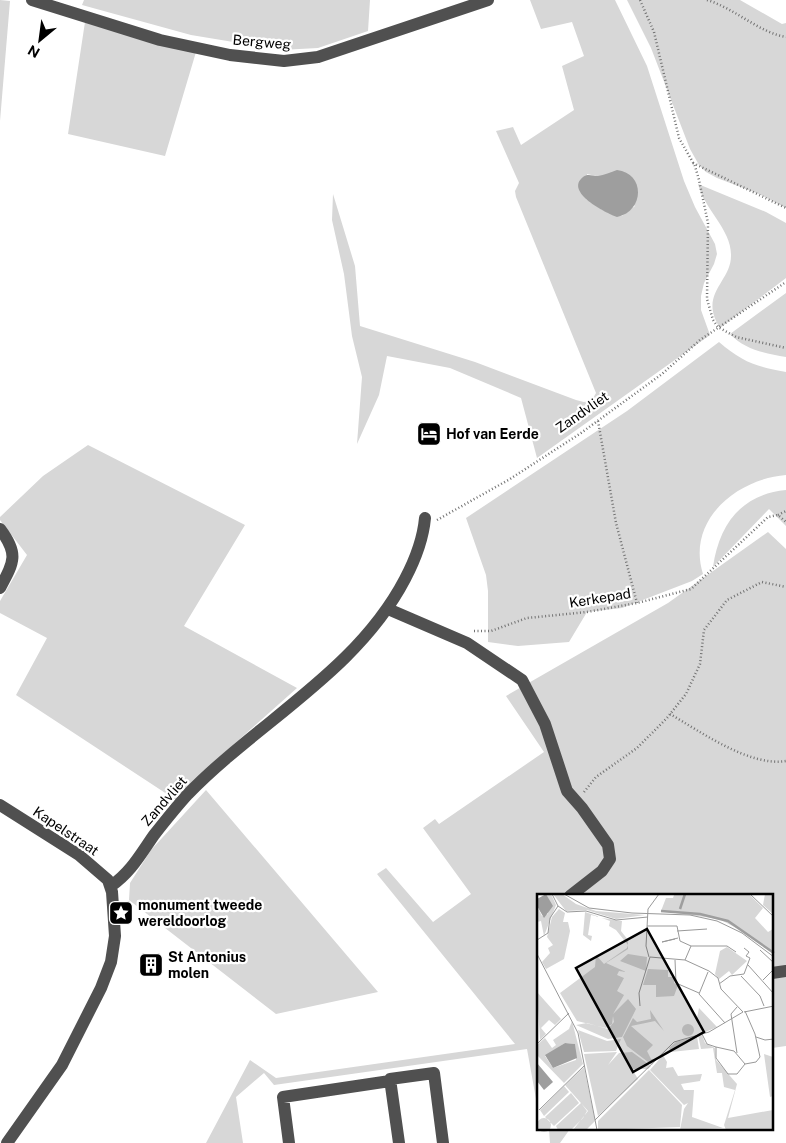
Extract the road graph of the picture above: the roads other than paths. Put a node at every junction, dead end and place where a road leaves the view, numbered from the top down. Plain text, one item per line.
1 (32, 0) edge
2 (488, 0) edge
3 (427, 522) road end
4 (0, 529) edge
5 (0, 588) edge
6 (388, 609) junction
7 (0, 805) edge
8 (110, 886) junction
9 (573, 894) edge
10 (390, 1081) junction
11 (7, 1143) edge
12 (289, 1143) edge
13 (399, 1143) edge
14 (443, 1143) edge

1 - 2 street, Bergweg
3 - 6 street, Zandvliet
4 - 5 street
6 - 8 street, Zandvliet
6 - 9 street
7 - 8 street, Kapelstraat
8 - 11 street
10 - 12 street
10 - 13 street
10 - 14 street

